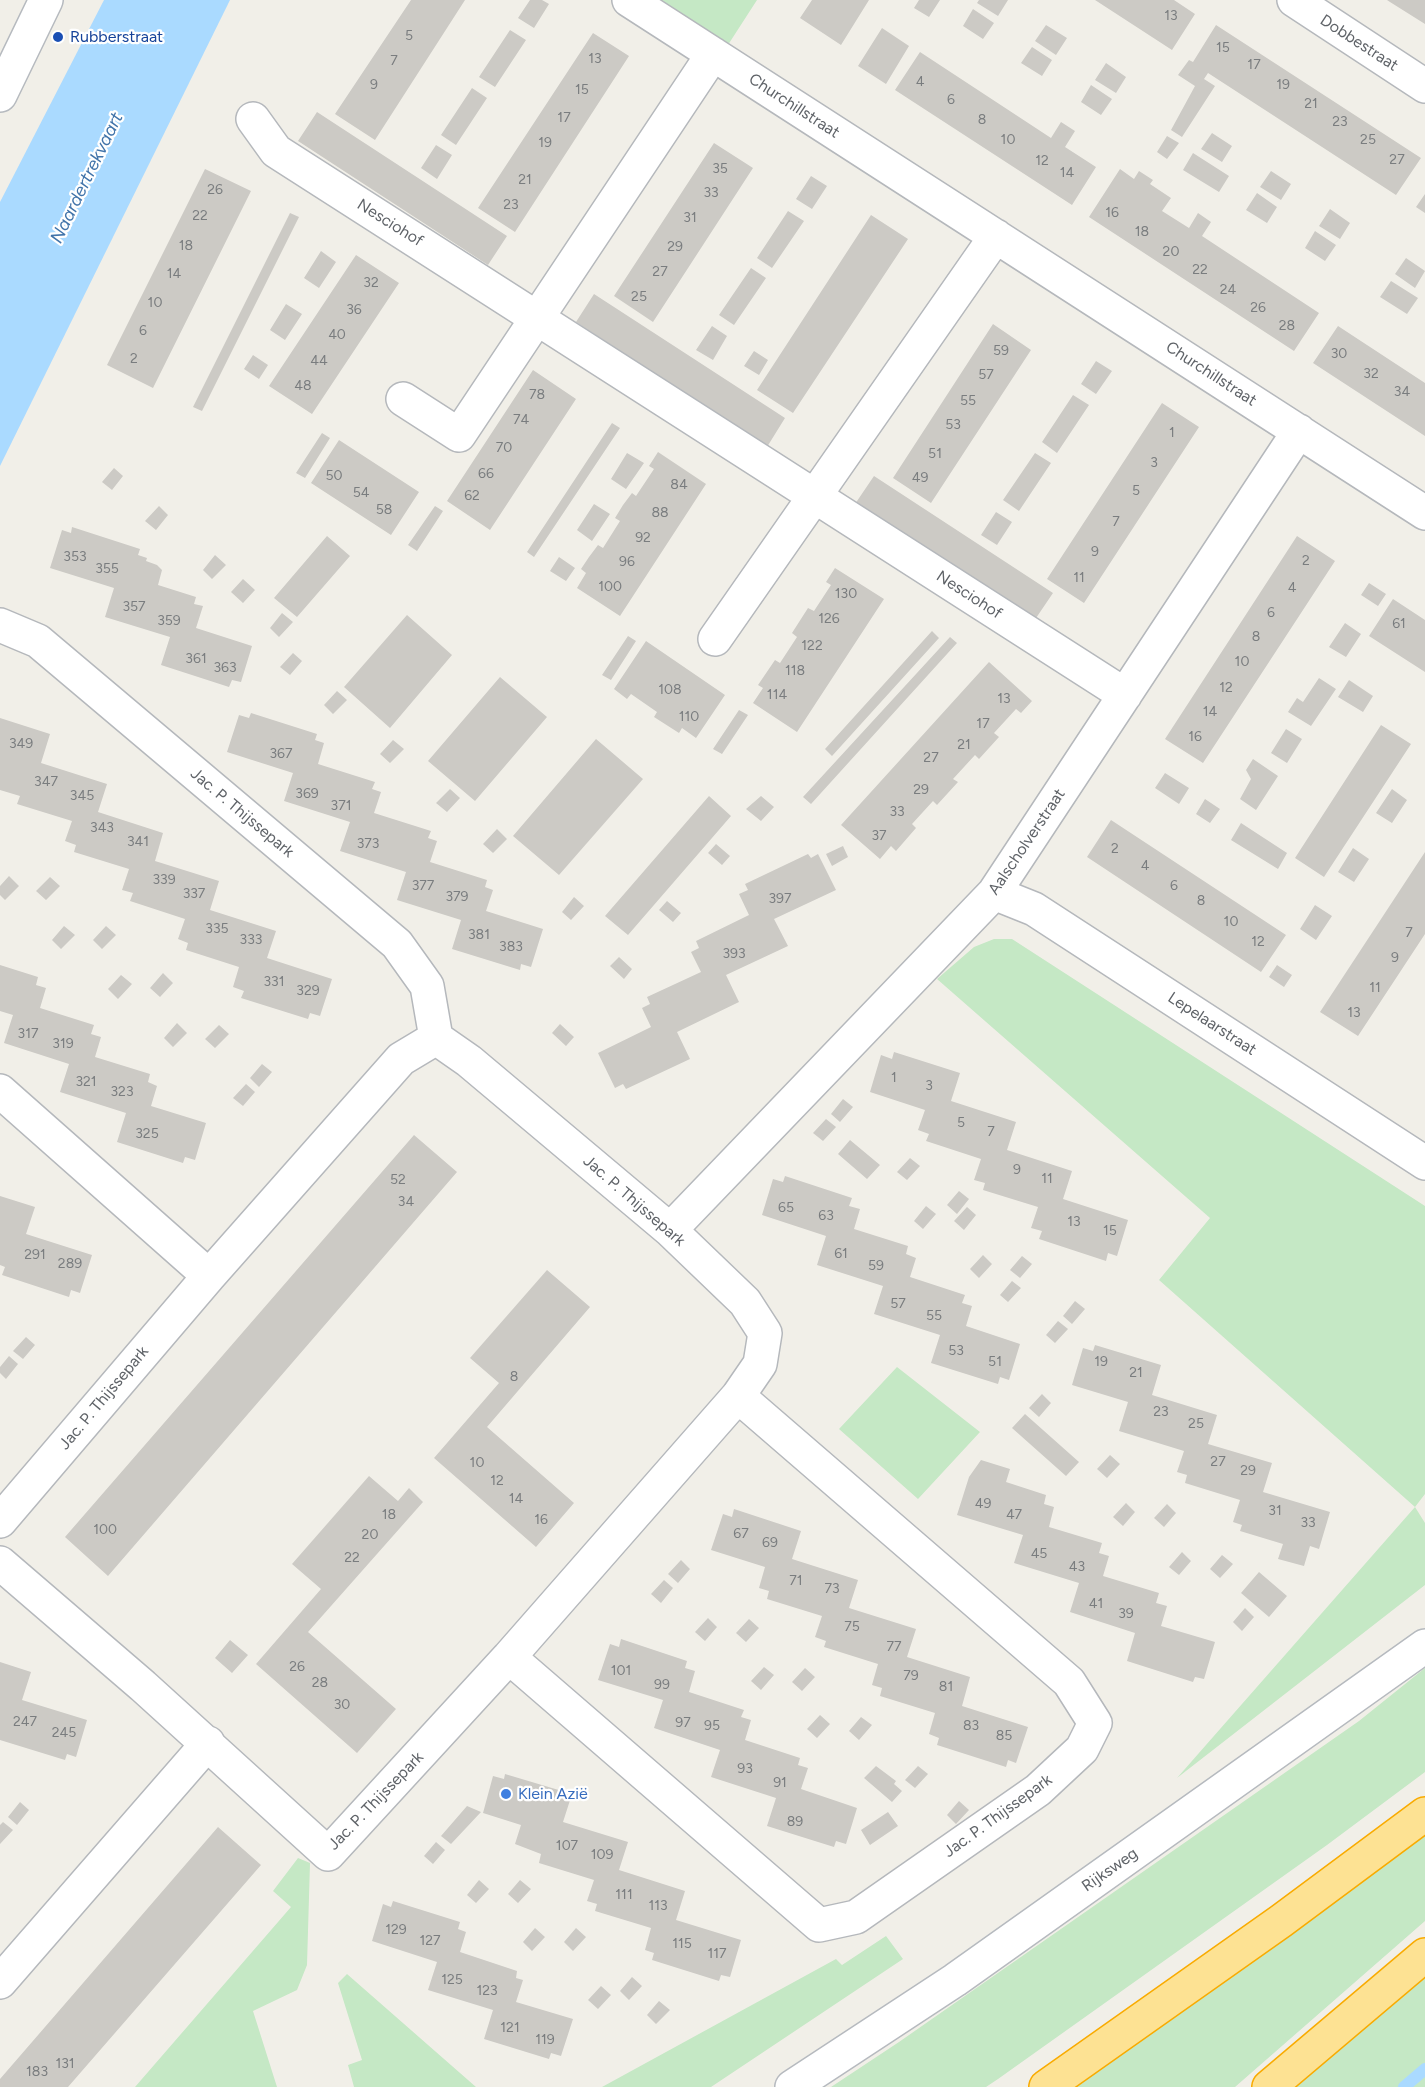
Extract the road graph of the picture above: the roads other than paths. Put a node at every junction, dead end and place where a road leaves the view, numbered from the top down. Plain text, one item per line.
1 (46, 0) edge
2 (629, 0) edge
3 (1294, 0) edge
4 (713, 54) junction
5 (1425, 87) edge
6 (0, 95) edge
7 (253, 119) dead end
8 (996, 236) junction
9 (538, 317) junction
10 (403, 399) dead end
11 (1299, 431) junction
12 (813, 495) junction
13 (1425, 513) edge
14 (0, 625) edge
15 (715, 639) dead end
16 (1125, 695) junction
17 (994, 893) junction
18 (436, 1038) junction
19 (0, 1091) edge
20 (1425, 1163) edge
21 (670, 1230) junction
22 (209, 1276) junction
23 (738, 1396) junction
24 (0, 1521) edge
25 (0, 1563) edge
26 (1425, 1646) edge
27 (509, 1657) junction
28 (208, 1743) junction
29 (1425, 1814) edge
30 (1425, 1955) edge
31 (0, 1982) edge
32 (792, 2087) edge
33 (1046, 2087) edge
34 (1269, 2087) edge

1 - 6 street
2 - 4 street, Churchillstraat
3 - 5 street, Dobbestraat
4 - 8 street, Churchillstraat
4 - 9 street
7 - 9 street, Nesciohof
8 - 11 street, Churchillstraat
8 - 12 street
9 - 10 street
9 - 12 street, Nesciohof
11 - 13 street, Churchillstraat
11 - 16 street, Aalscholverstraat
12 - 15 street
12 - 16 street, Nesciohof
14 - 18 street, Jac. P. Thijssepark
16 - 17 street, Aalscholverstraat
17 - 20 street, Lepelaarstraat
17 - 21 street, Aalscholverstraat
18 - 21 street, Jac. P. Thijssepark
18 - 22 street, Jac. P. Thijssepark
19 - 22 street
21 - 23 street, Jac. P. Thijssepark
22 - 24 street, Jac. P. Thijssepark
23 - 27 street, Jac. P. Thijssepark
23 - 27 street, Jac. P. Thijssepark
25 - 28 street, Jac. P. Thijssepark
26 - 32 street, Rijksweg
27 - 28 street, Jac. P. Thijssepark
28 - 31 street
29 - 33 highway
30 - 34 highway

